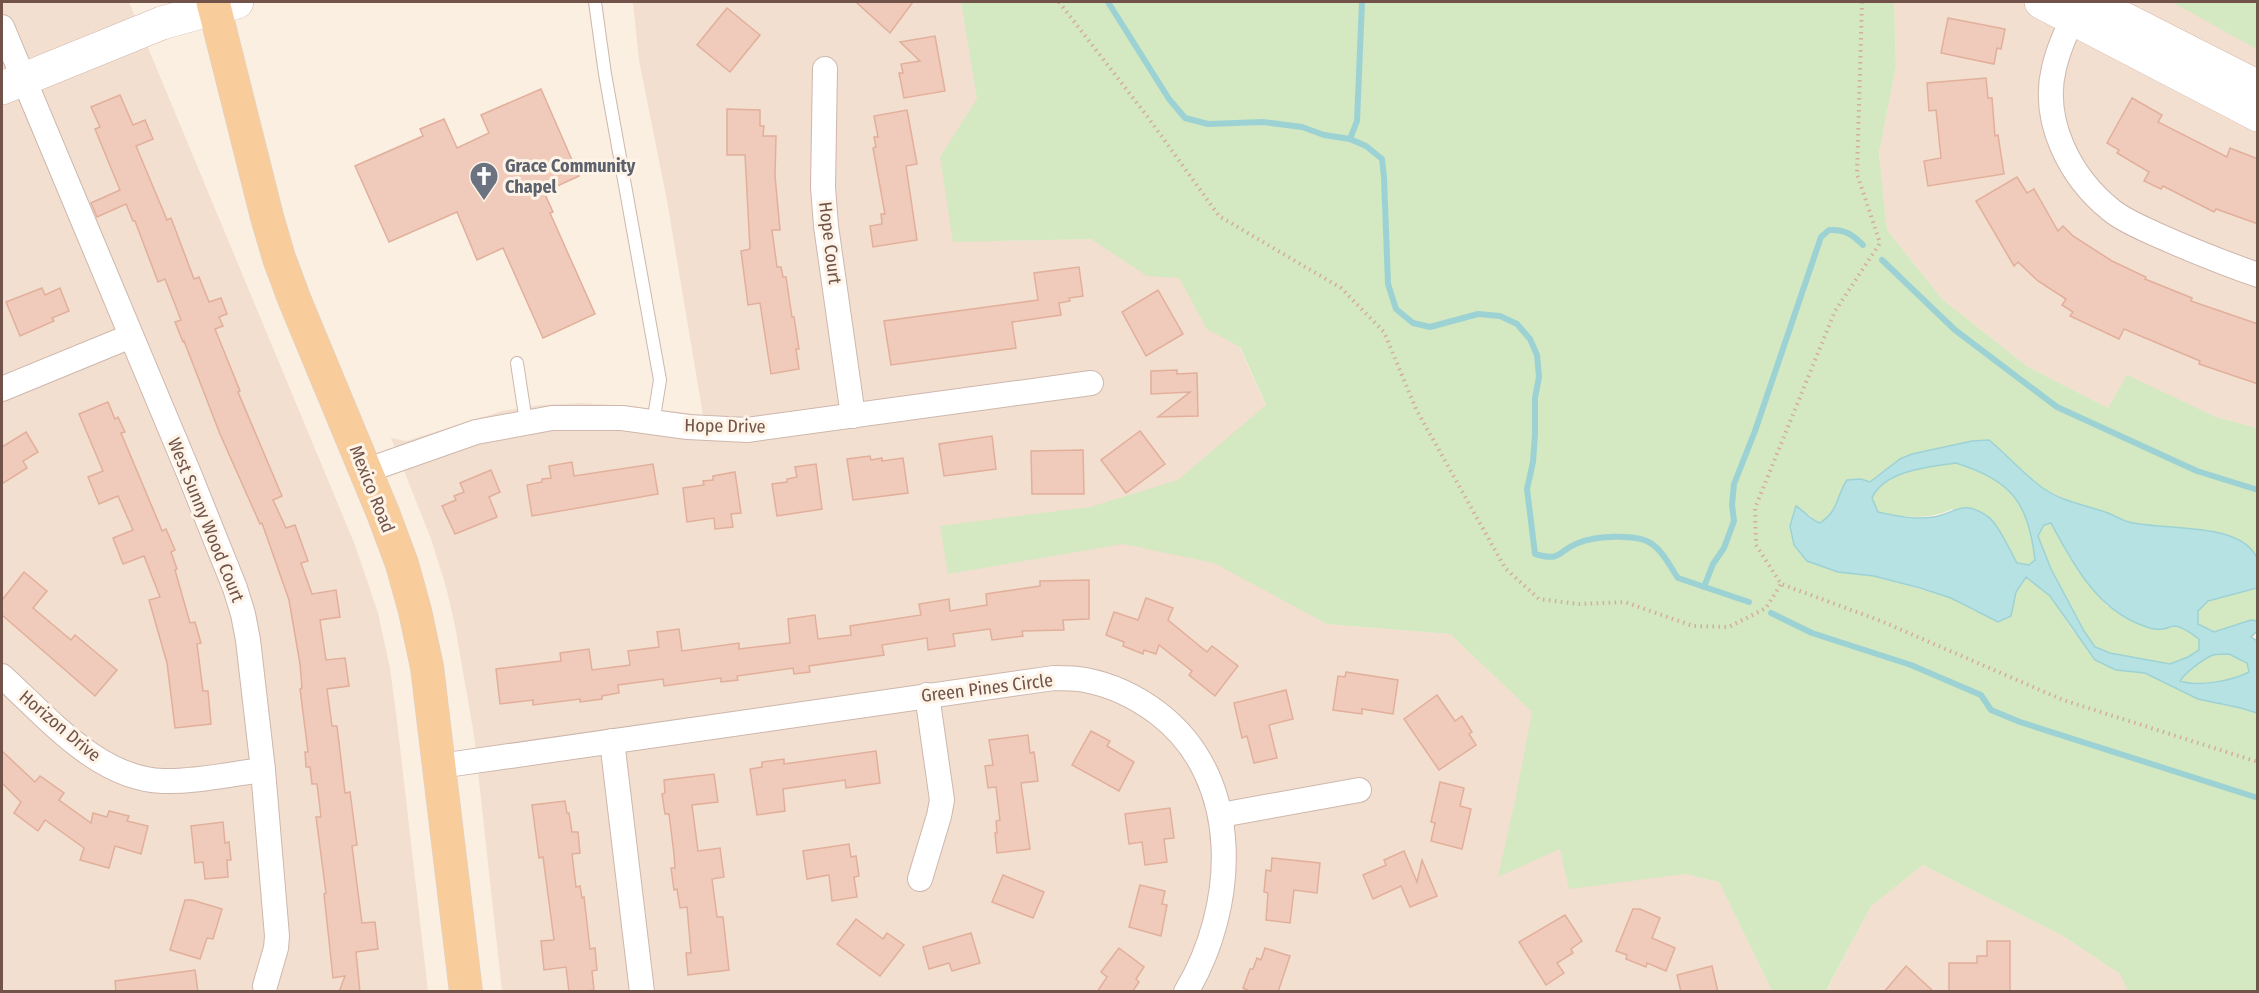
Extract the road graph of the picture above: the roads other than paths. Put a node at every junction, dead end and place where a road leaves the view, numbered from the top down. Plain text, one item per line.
1 (595, 2) edge
2 (2041, 2) edge
3 (221, 3) edge
4 (2082, 7) edge
5 (2, 27) edge
6 (825, 69) dead end
7 (12, 83) edge
8 (2258, 87) edge
9 (2258, 115) edge
10 (2258, 274) edge
11 (131, 336) junction
12 (517, 363) dead end
13 (1091, 383) dead end
14 (2, 389) edge
15 (853, 416) junction
16 (526, 422) junction
17 (652, 423) junction
18 (365, 471) junction
19 (2, 676) edge
20 (927, 695) junction
21 (612, 741) junction
22 (440, 766) junction
23 (263, 770) junction
24 (1359, 790) dead end
25 (1221, 815) junction
26 (920, 879) dead end
27 (265, 986) dead end
28 (466, 992) edge
29 (642, 992) edge
30 (1186, 992) edge

1 - 17 lane
2 - 4 street
3 - 7 street
3 - 18 main road, Mexico Road
4 - 8 street
4 - 9 street
4 - 10 street
5 - 7 street, West Sunny Wood Court
6 - 15 street, Hope Court
7 - 11 street, West Sunny Wood Court
11 - 14 street
11 - 23 street, West Sunny Wood Court
12 - 16 lane
13 - 15 street, Hope Drive
15 - 17 street, Hope Drive
16 - 17 street, Hope Drive
16 - 18 street, Hope Drive
18 - 22 main road, Mexico Road
19 - 23 street, Horizon Drive
20 - 21 street, Green Pines Circle
20 - 25 street, Green Pines Circle
20 - 26 street
21 - 22 street, Green Pines Circle
21 - 29 street
22 - 28 main road, Mexico Road
23 - 27 street, West Sunny Wood Court
24 - 25 street
25 - 30 street, Green Pines Circle

